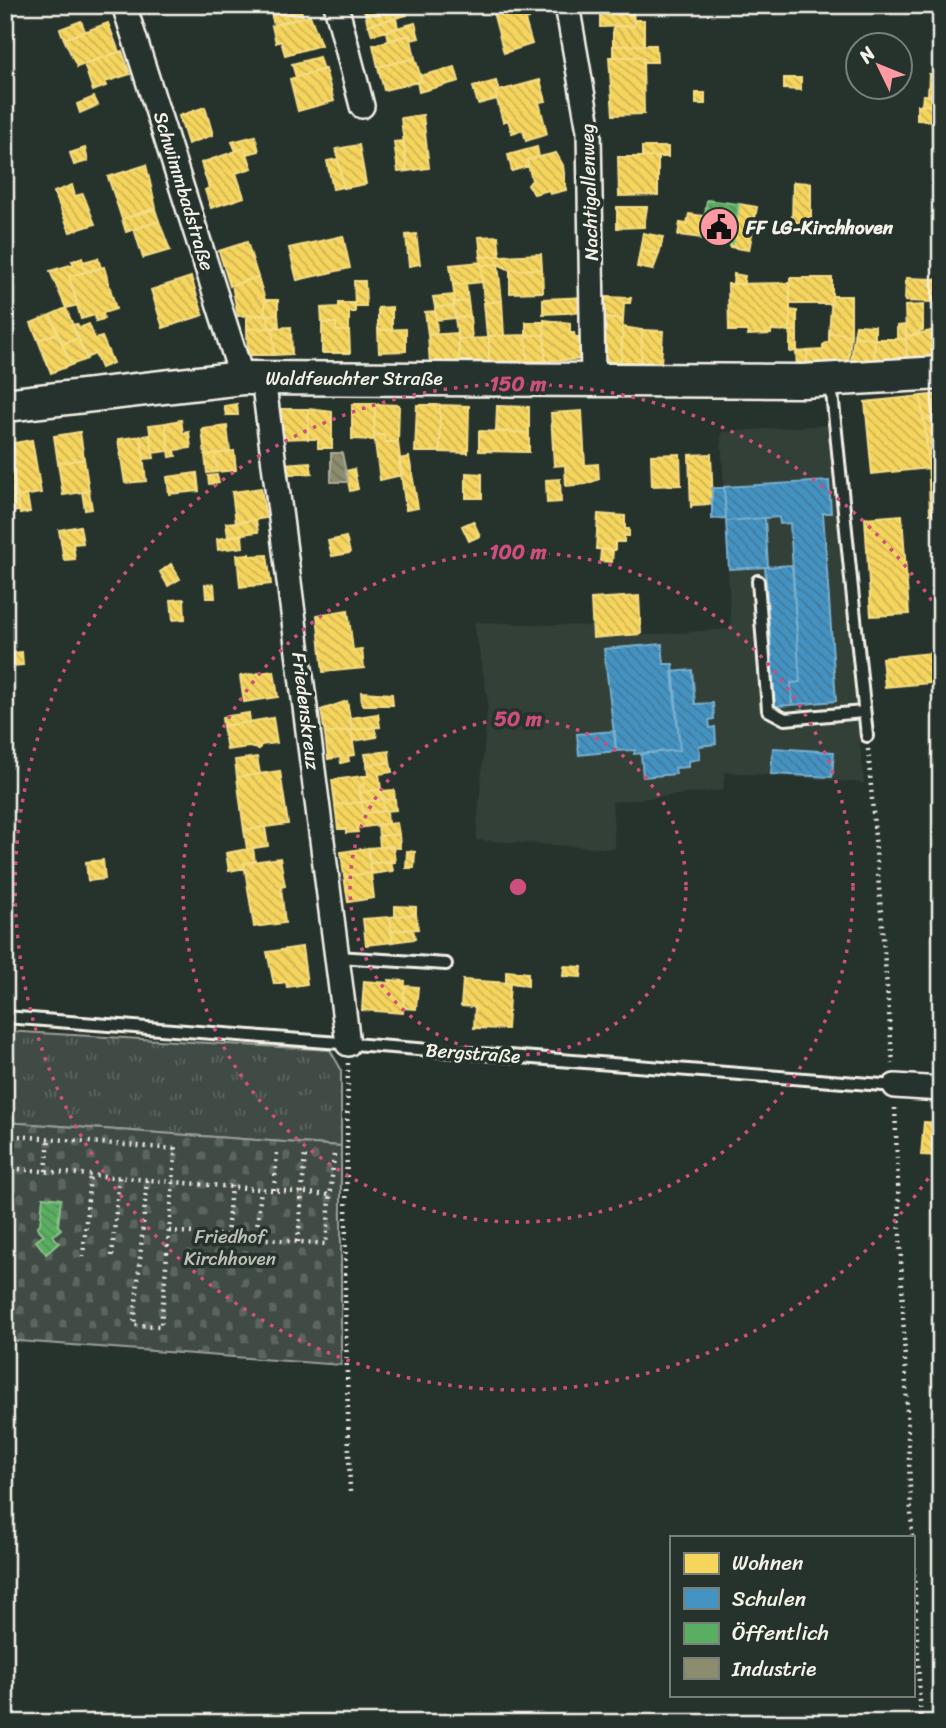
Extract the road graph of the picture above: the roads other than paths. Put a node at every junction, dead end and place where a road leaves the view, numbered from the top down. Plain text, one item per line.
1 (124, 5) edge
2 (336, 5) edge
3 (567, 5) edge
4 (362, 106) dead end
5 (941, 373) edge
6 (252, 378) junction
7 (593, 379) junction
8 (831, 380) junction
9 (5, 405) edge
10 (758, 581) dead end
11 (863, 712) junction
12 (867, 736) road end
13 (338, 957) junction
14 (446, 964) dead end
15 (5, 1017) edge
16 (348, 1044) junction
17 (895, 1086) joint
18 (941, 1089) edge

1 - 6 street, Schwimmbadstraße
2 - 4 street
3 - 7 street, Nachtigallenweg
5 - 8 street, Waldfeuchter Straße
6 - 7 street, Waldfeuchter Straße
6 - 9 street, Waldfeuchter Straße
6 - 13 street, Friedenskreuz
7 - 8 street, Waldfeuchter Straße
8 - 11 lane
10 - 11 lane
11 - 12 lane
13 - 14 lane
13 - 16 street, Friedenskreuz
15 - 16 lane, Bergstraße
16 - 17 lane, Bergstraße
17 - 18 street, Bergstraße

